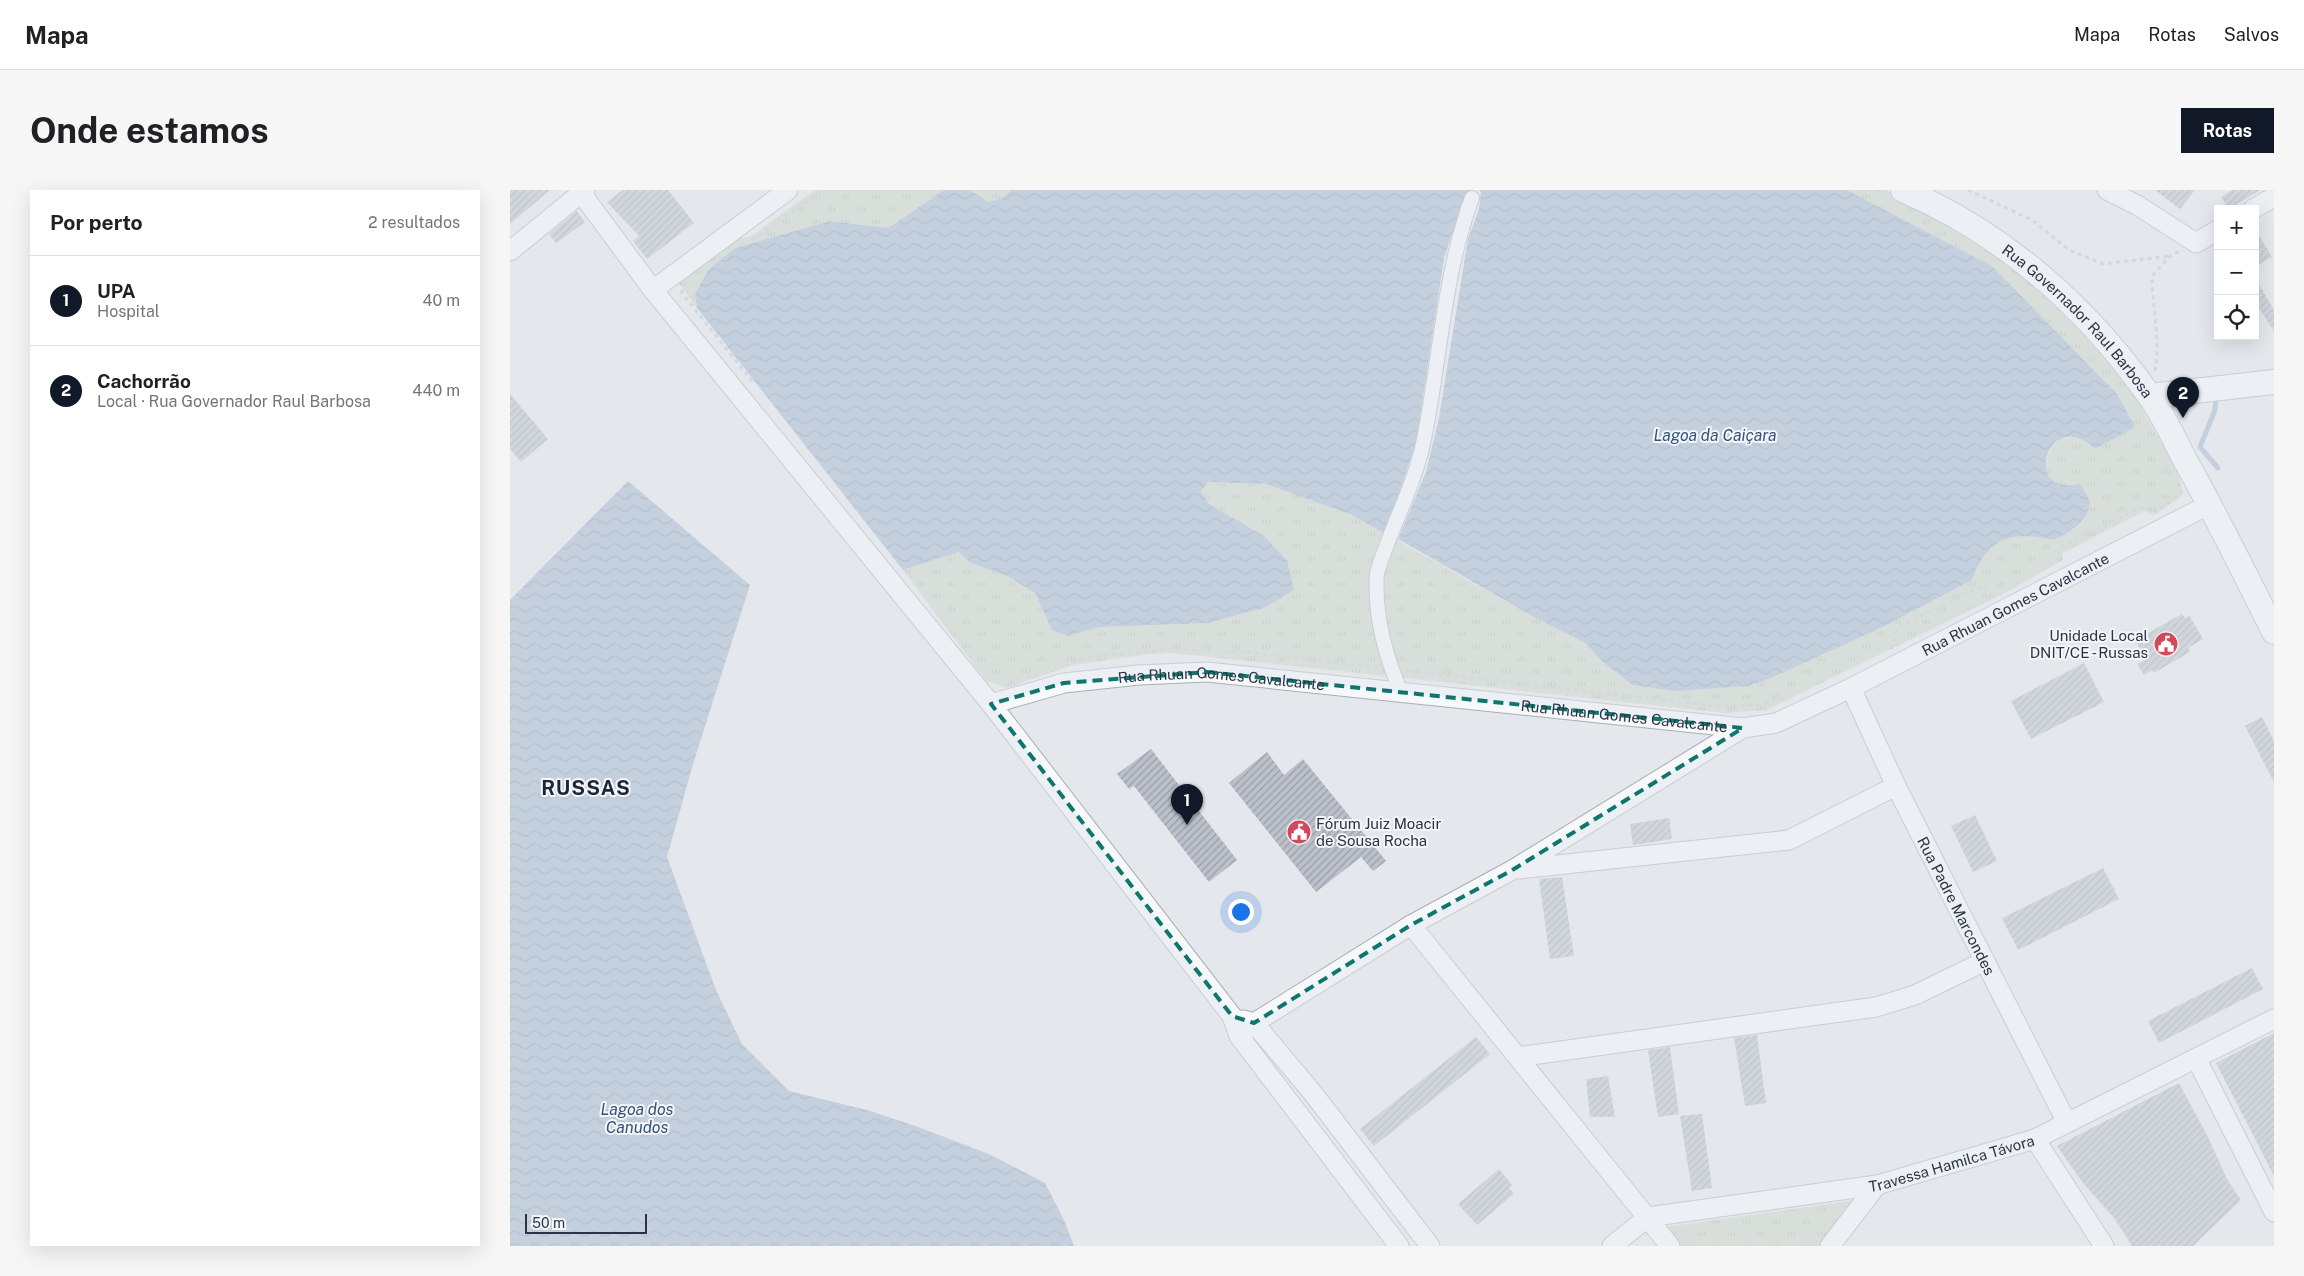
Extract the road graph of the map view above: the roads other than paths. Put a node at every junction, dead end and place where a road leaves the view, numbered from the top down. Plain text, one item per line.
1 (788, 190) edge
2 (2107, 190) edge
3 (582, 191) edge
4 (1897, 194) edge
5 (2274, 196) edge
6 (1472, 198) dead end
7 (2259, 205) edge
8 (2214, 232) edge
9 (510, 251) edge
10 (653, 290) junction
11 (2274, 382) edge
12 (2150, 396) junction
13 (2210, 504) junction
14 (2274, 632) edge
15 (1851, 688) junction
16 (1400, 692) junction
17 (991, 704) junction
18 (1743, 728) junction
19 (1896, 786) junction
20 (1514, 869) junction
21 (1411, 925) junction
22 (1985, 961) junction
23 (1232, 1016) junction
24 (2274, 1020) edge
25 (1254, 1023) junction
26 (1238, 1036) junction
27 (1518, 1057) junction
28 (2197, 1060) junction
29 (2067, 1123) junction
30 (2035, 1139) junction
31 (1877, 1185) junction
32 (2274, 1212) edge
33 (1648, 1217) junction
34 (1399, 1246) edge
35 (1430, 1246) edge
36 (1612, 1246) edge
37 (1670, 1246) edge
38 (1830, 1246) edge
39 (2104, 1246) edge

1 - 10 street
2 - 8 street
3 - 9 street
3 - 10 street
4 - 12 street, Rua Governador Raul Barbosa
5 - 7 street
6 - 16 street
10 - 17 street
11 - 12 street
12 - 13 street, Rua Governador Raul Barbosa
13 - 14 street, Rua Governador Raul Barbosa
13 - 15 street, Rua Rhuan Gomes Cavalcante
15 - 18 street, Rua Rhuan Gomes Cavalcante
15 - 19 street, Rua Padre Marcondes
16 - 17 street, Rua Rhuan Gomes Cavalcante
16 - 18 street, Rua Rhuan Gomes Cavalcante
17 - 23 street
18 - 20 street
19 - 20 street
19 - 22 street, Rua Padre Marcondes
20 - 21 street
21 - 25 street
21 - 27 street
22 - 27 street
22 - 29 street, Rua Padre Marcondes
23 - 25 street
23 - 26 street
24 - 28 street, Travessa Hamilca Távora
25 - 26 street
25 - 35 street
26 - 34 street
27 - 33 street
28 - 29 street, Travessa Hamilca Távora
28 - 32 street
29 - 30 street, Travessa Hamilca Távora
30 - 31 street, Travessa Hamilca Távora
30 - 39 street
31 - 33 street, Travessa Hamilca Távora
31 - 38 street
33 - 36 street
33 - 37 street

